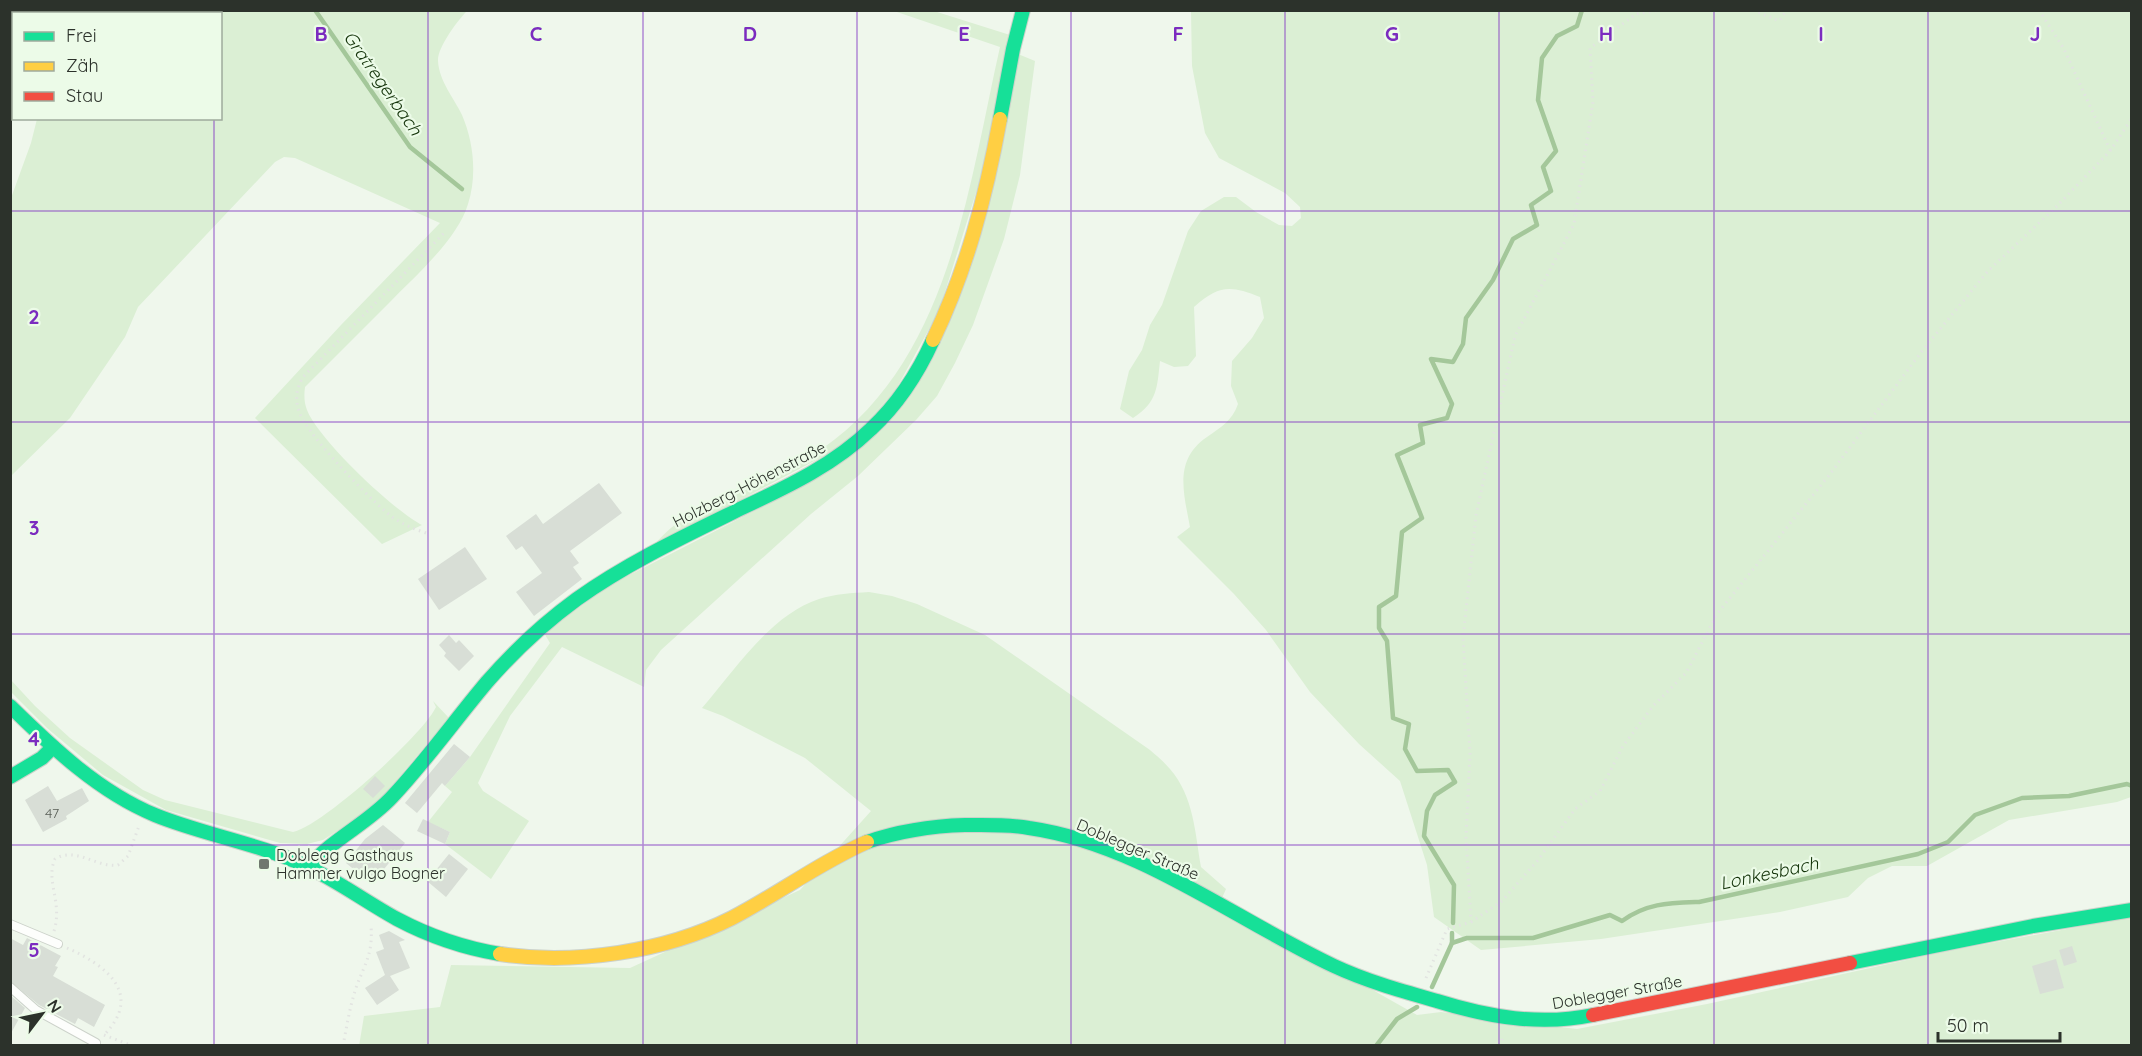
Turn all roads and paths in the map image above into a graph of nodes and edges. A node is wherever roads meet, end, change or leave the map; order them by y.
1 (1023, 10) edge
2 (1661, 10) edge
3 (1753, 10) edge
4 (1787, 10) edge
5 (2039, 10) edge
6 (2132, 118) edge
7 (2110, 150) junction
8 (444, 232) dead end
9 (426, 533) dead end
10 (10, 706) edge
11 (53, 747) junction
12 (10, 777) edge
13 (144, 810) junction
14 (309, 867) junction
15 (371, 904) junction
16 (2132, 910) edge
17 (1471, 922) junction
18 (10, 924) edge
19 (54, 942) junction
20 (10, 987) edge
21 (1420, 996) junction
22 (96, 1043) dead end
23 (133, 1046) edge
24 (343, 1046) edge

1 - 14 street, Holzberg-Höhenstraße
2 - 17 path
3 - 4 path
5 - 7 path
6 - 7 path
7 - 17 path
8 - 9 path
10 - 11 street, Doblegger Straße
11 - 12 street
11 - 13 street, Doblegger Straße
13 - 14 street, Doblegger Straße
13 - 19 path
14 - 15 street, Doblegger Straße
15 - 21 street, Doblegger Straße
15 - 24 path
16 - 21 street, Doblegger Straße
17 - 21 path
18 - 19 lane
19 - 23 path
20 - 22 lane

